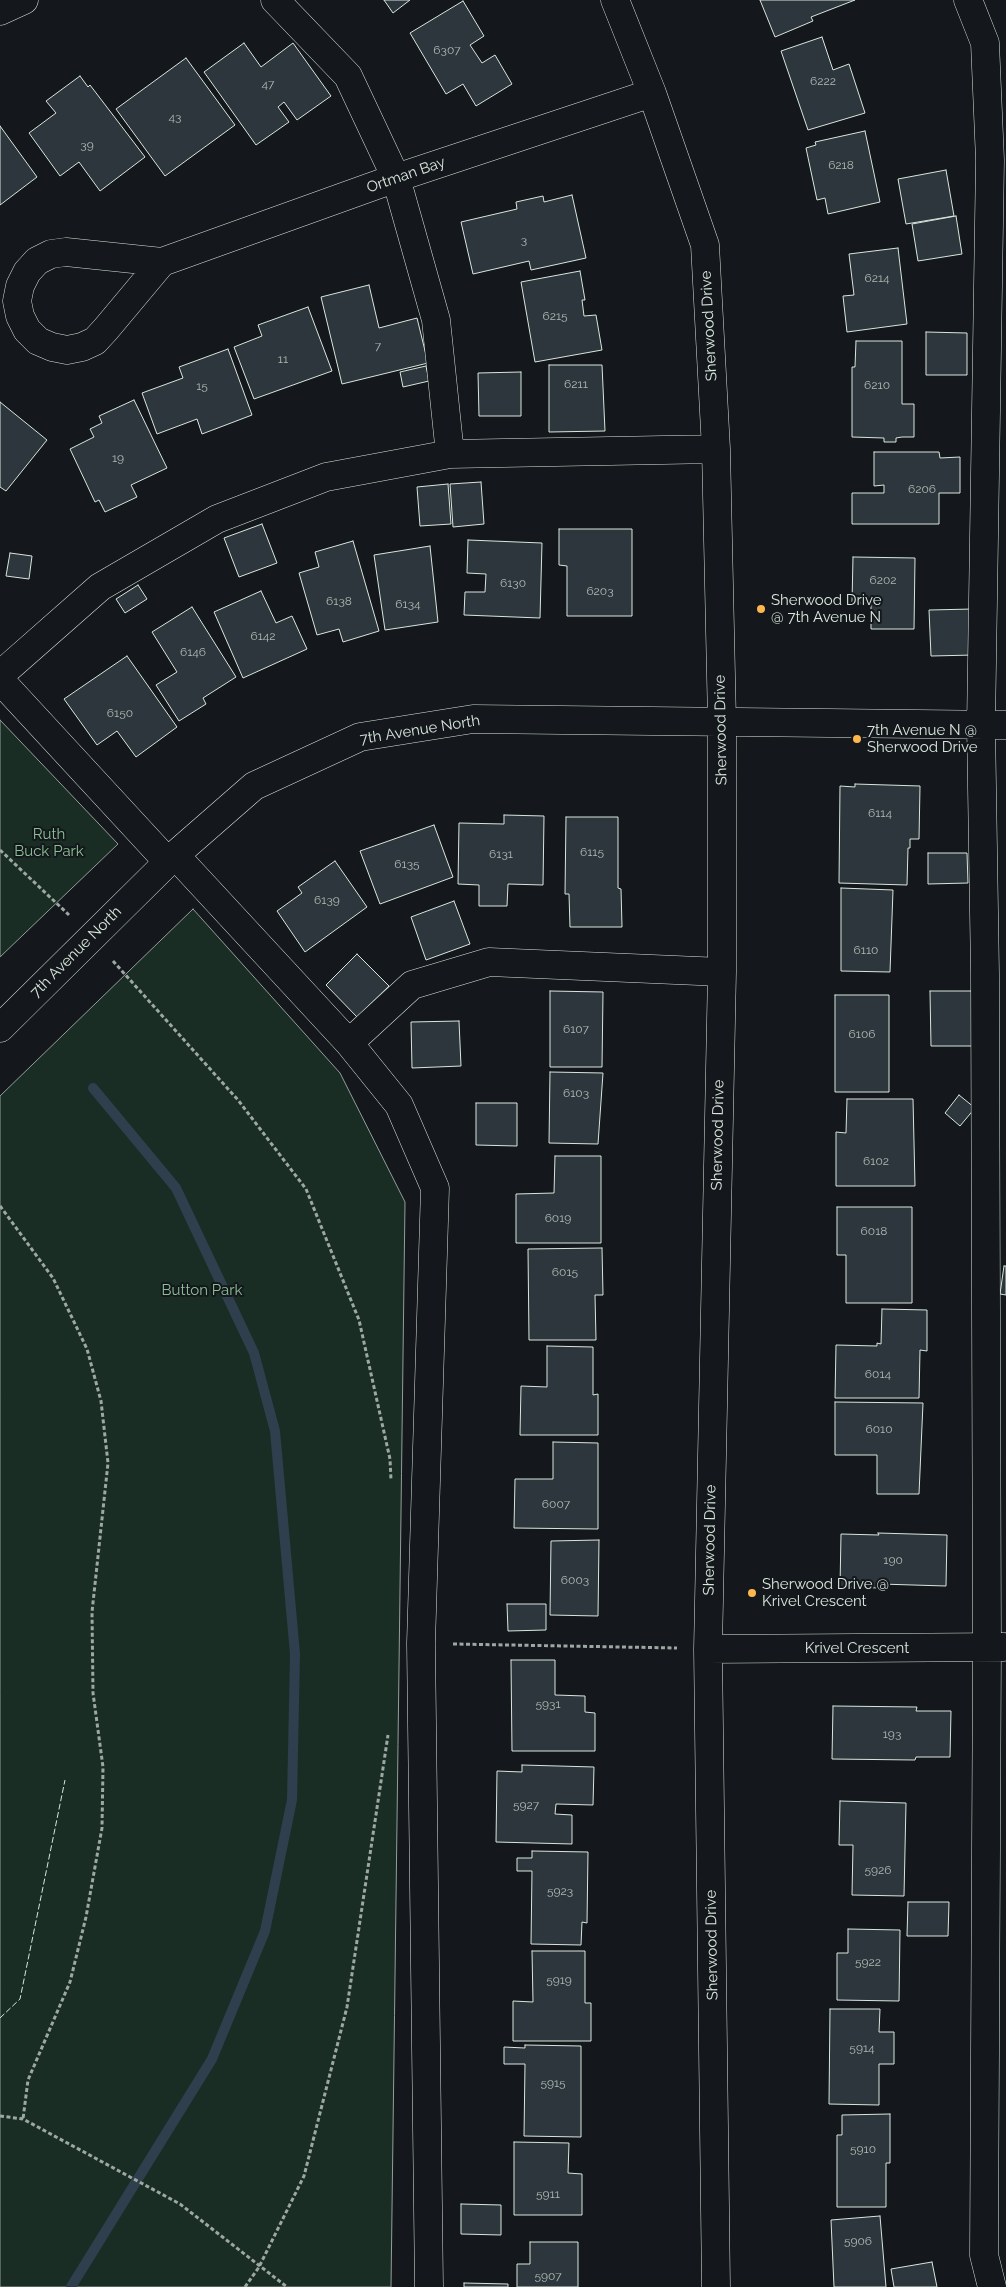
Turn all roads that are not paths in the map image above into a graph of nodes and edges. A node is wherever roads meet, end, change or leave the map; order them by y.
1 (24, 0) edge
2 (275, 0) edge
3 (615, 0) edge
4 (968, 0) edge
5 (0, 11) edge
6 (652, 93) junction
7 (396, 178) junction
8 (162, 262) junction
9 (716, 449) junction
10 (450, 454) junction
11 (0, 675) edge
12 (0, 680) edge
13 (722, 721) junction
14 (994, 725) edge
15 (172, 858) junction
16 (722, 972) junction
17 (996, 974) edge
18 (0, 1028) edge
19 (349, 1043) junction
20 (996, 1647) edge
21 (708, 1649) junction
22 (429, 2287) edge
23 (716, 2287) edge
24 (992, 2287) edge

1 - 5 street
2 - 7 street
3 - 6 street, Sherwood Drive
4 - 14 street
6 - 7 street, Ortman Bay
6 - 9 street, Sherwood Drive
7 - 8 street, Ortman Bay
7 - 10 street
8 - 8 street, Ortman Bay
9 - 10 street
9 - 13 street, Sherwood Drive
10 - 11 street
12 - 15 street
13 - 14 street, 7th Avenue North
13 - 15 street, 7th Avenue North
13 - 16 street, Sherwood Drive
14 - 17 street
15 - 18 street, 7th Avenue North
15 - 19 street
16 - 19 street
16 - 21 street, Sherwood Drive
17 - 20 street
19 - 22 street
20 - 21 street, Krivel Crescent
20 - 24 street
21 - 23 street, Sherwood Drive

